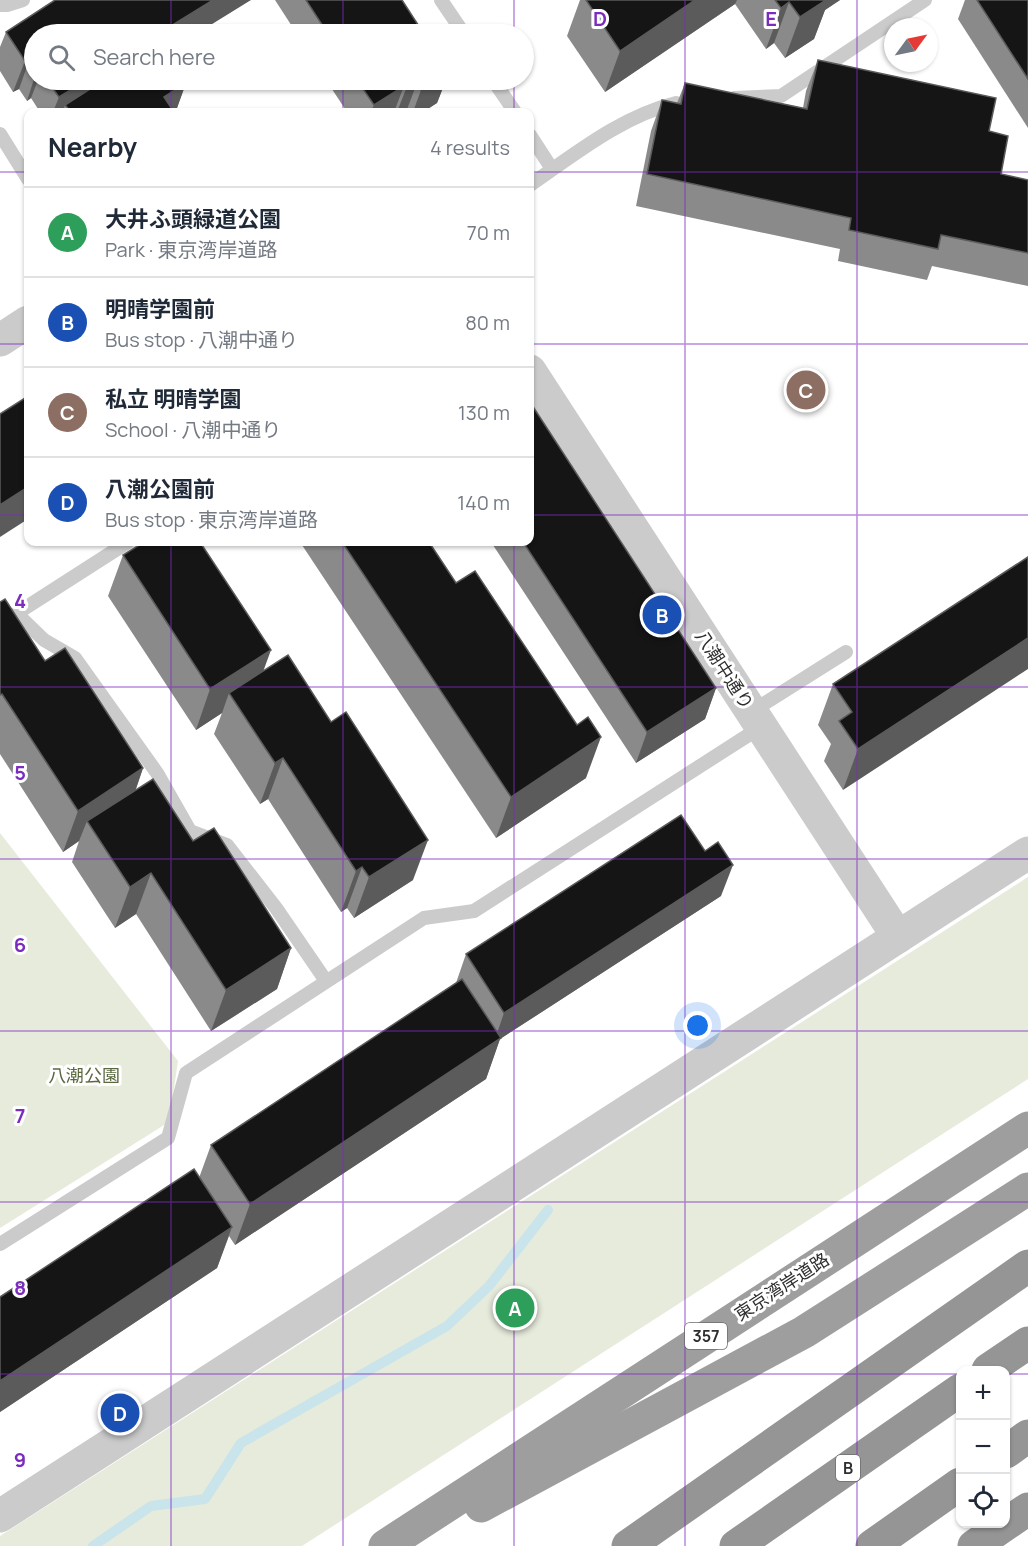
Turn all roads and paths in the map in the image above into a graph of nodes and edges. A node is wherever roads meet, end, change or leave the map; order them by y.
1 (22, 0) edge
2 (441, 0) edge
3 (925, 0) edge
4 (0, 5) edge
5 (457, 24) edge
6 (500, 90) edge
7 (725, 99) edge
8 (692, 101) edge
9 (512, 108) edge
10 (0, 134) edge
11 (534, 141) edge
12 (552, 169) junction
13 (24, 173) edge
14 (534, 181) edge
15 (24, 325) edge
16 (0, 340) edge
17 (534, 378) edge
18 (122, 546) edge
19 (17, 614) junction
20 (0, 624) edge
21 (846, 652) dead end
22 (756, 720) junction
23 (1028, 854) edge
24 (898, 938) junction
25 (326, 981) junction
26 (1028, 1128) edge
27 (1028, 1189) edge
28 (0, 1244) edge
29 (1028, 1266) edge
30 (1028, 1343) edge
31 (995, 1366) edge
32 (956, 1393) edge
33 (1028, 1436) edge
34 (1010, 1449) edge
35 (956, 1487) edge
36 (1028, 1509) edge
37 (0, 1516) edge
38 (385, 1546) edge
39 (392, 1546) edge
40 (628, 1546) edge
41 (736, 1546) edge
42 (872, 1546) edge
43 (974, 1546) edge

1 - 4 lane
2 - 5 lane
3 - 7 lane
6 - 9 lane
8 - 12 lane
10 - 13 lane
11 - 12 lane
12 - 14 lane
15 - 16 street
17 - 22 street, 八潮中通り
18 - 19 lane
19 - 20 lane
19 - 25 lane
21 - 22 lane
22 - 24 street, 八潮中通り
22 - 25 lane
23 - 24 street
24 - 37 street
25 - 28 lane
26 - 38 highway, 東京湾岸道路 / 357
27 - 39 highway, 357
29 - 40 highway
30 - 31 highway
32 - 41 highway, B
33 - 34 highway
35 - 42 highway
36 - 43 highway

